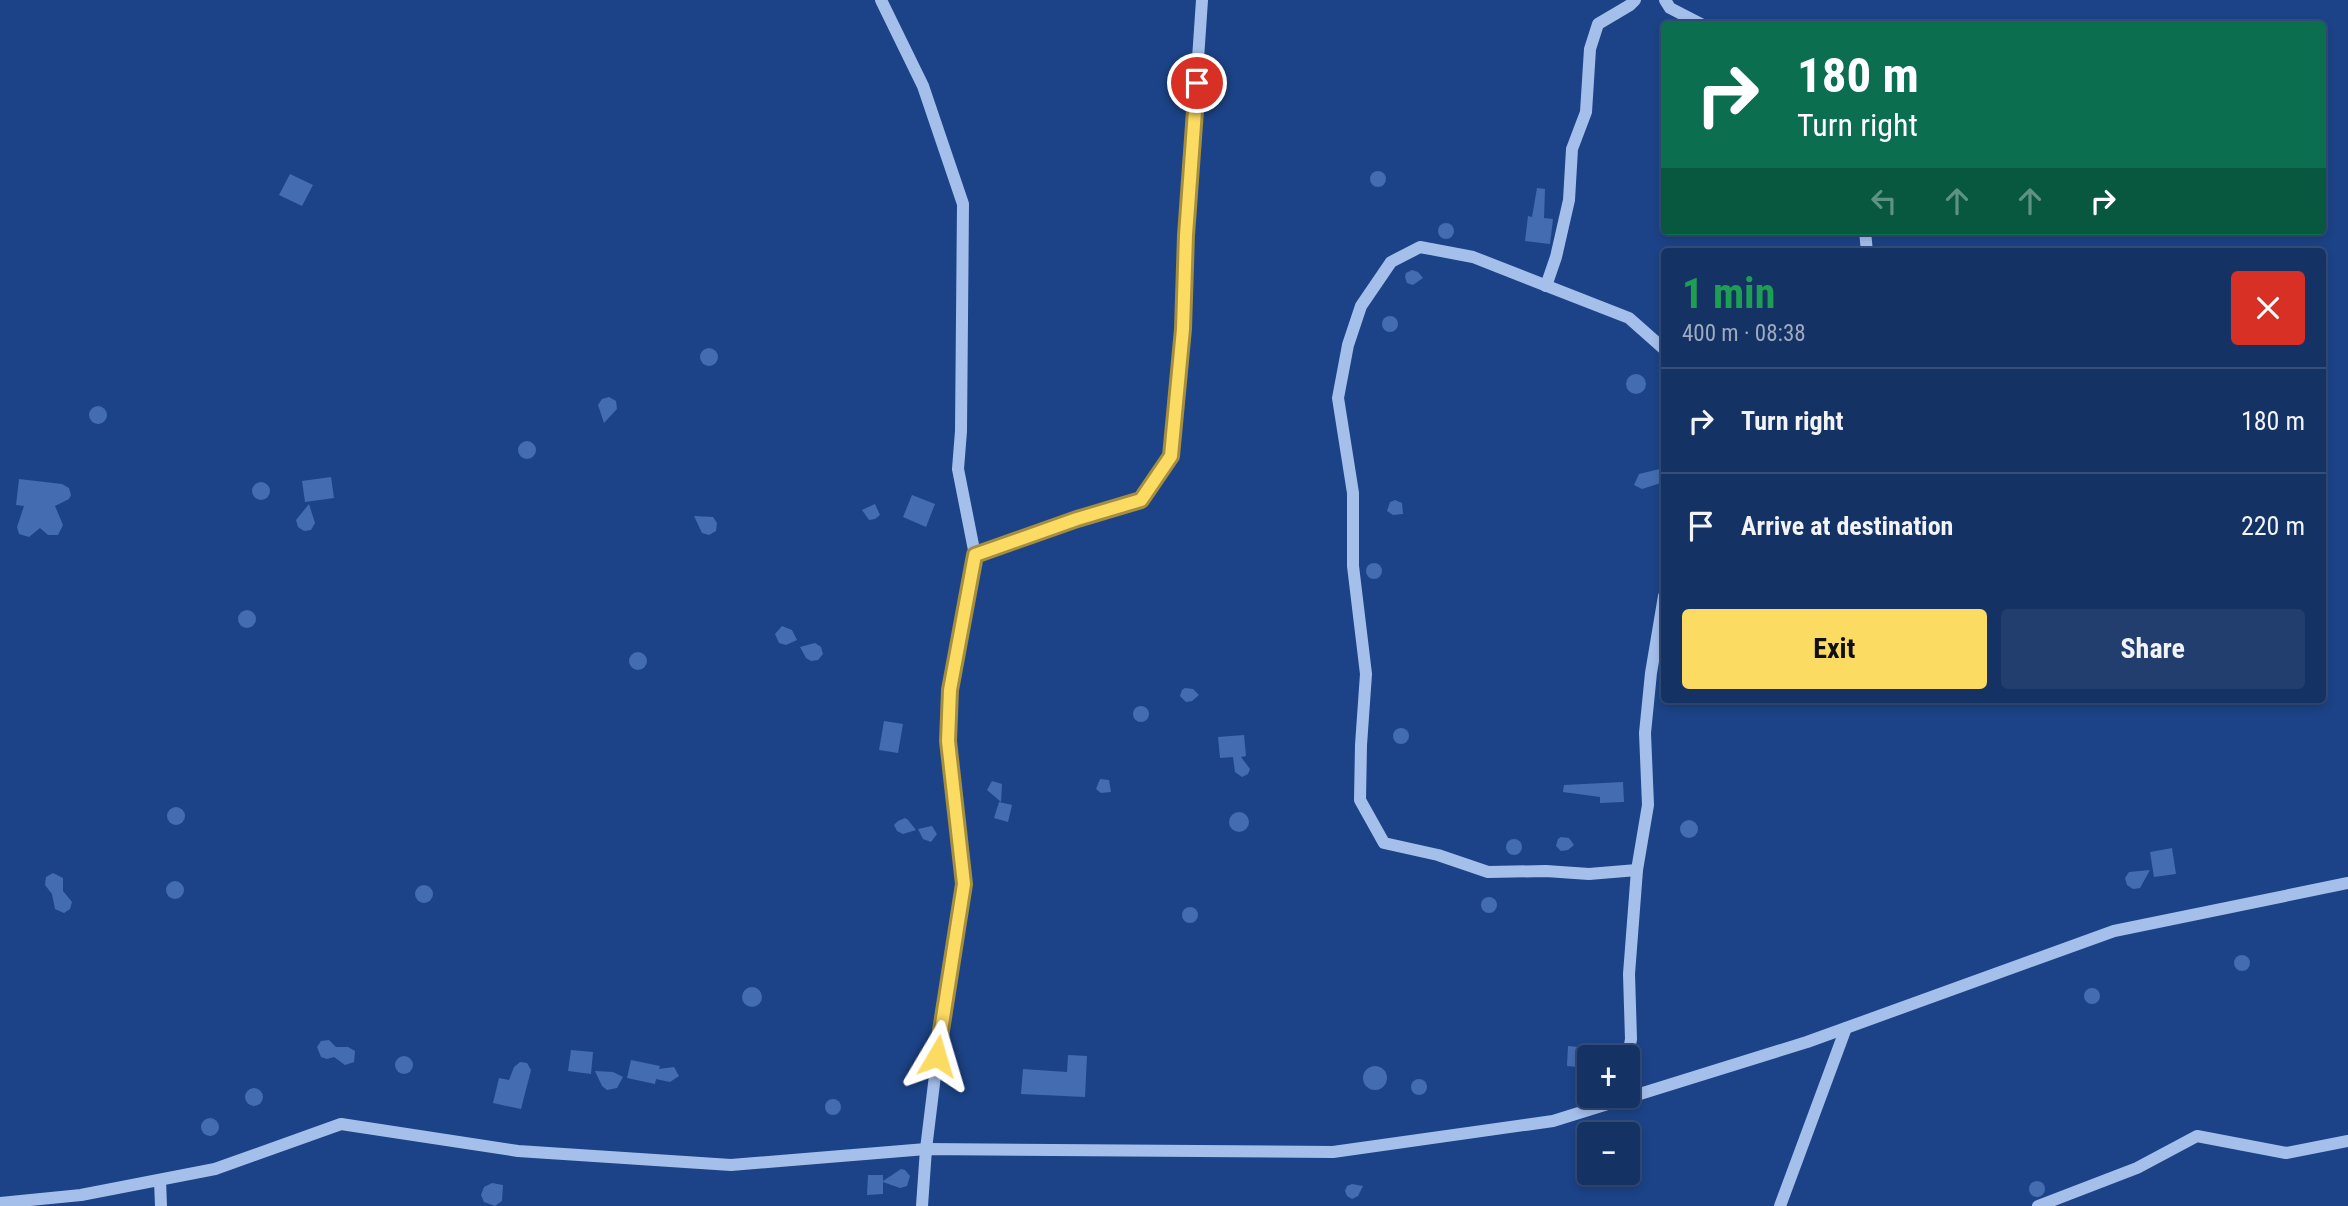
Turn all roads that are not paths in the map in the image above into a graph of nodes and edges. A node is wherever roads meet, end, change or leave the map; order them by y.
1 (881, 0) edge
2 (1202, 0) edge
3 (1635, 0) edge
4 (1665, 0) edge
5 (1695, 21) edge
6 (1546, 286) junction
7 (1661, 346) edge
8 (975, 555) junction
9 (1661, 615) edge
10 (1637, 870) junction
11 (2348, 884) edge
12 (1846, 1028) junction
13 (1630, 1045) edge
14 (1640, 1092) edge
15 (1590, 1108) edge
16 (2348, 1141) edge
17 (926, 1149) junction
18 (160, 1180) junction
19 (0, 1203) edge
20 (161, 1206) edge
21 (922, 1206) edge
22 (1780, 1206) edge
23 (2038, 1206) edge

1 - 8 street
2 - 8 street
3 - 6 street
4 - 5 street
6 - 7 street
6 - 10 street
8 - 17 street
9 - 10 street
10 - 13 street
11 - 12 street
12 - 14 street
12 - 22 street
15 - 17 street
16 - 23 street
17 - 18 street
17 - 21 street
18 - 19 street
18 - 20 street

